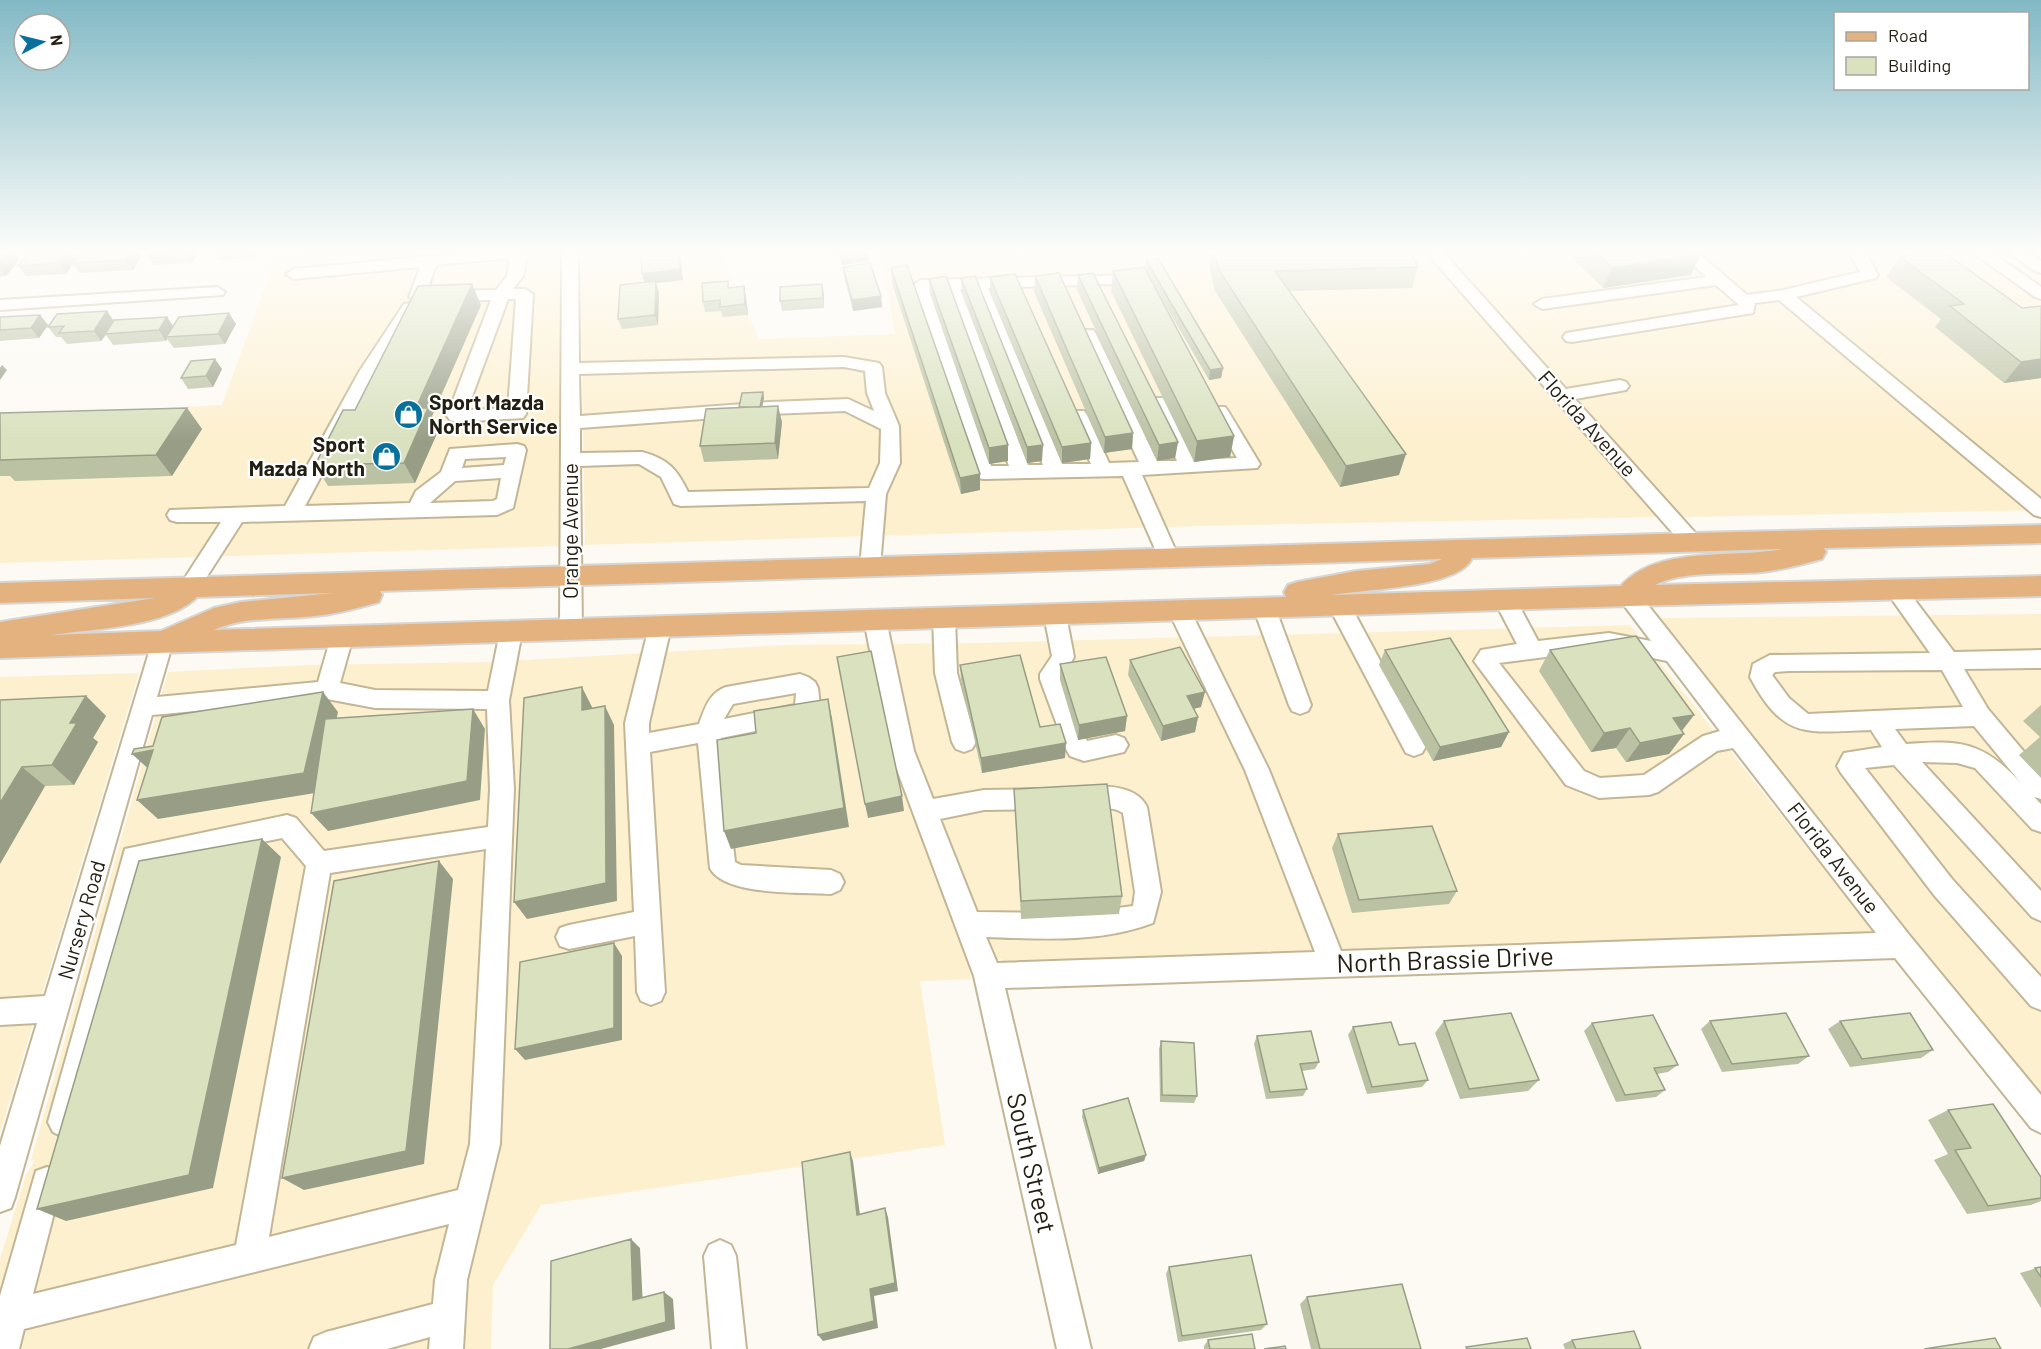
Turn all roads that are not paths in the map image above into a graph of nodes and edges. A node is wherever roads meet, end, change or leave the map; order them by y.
1 (405, 315) edge
2 (493, 315) edge
3 (524, 315) edge
4 (571, 315) edge
5 (931, 315) edge
6 (962, 315) edge
7 (991, 315) edge
8 (1077, 315) edge
9 (1490, 315) edge
10 (1711, 315) edge
11 (1807, 315) edge
12 (1572, 337) dead end
13 (571, 369) junction
14 (1148, 384) edge
15 (1620, 386) dead end
16 (1208, 392) edge
17 (1562, 395) junction
18 (1070, 396) edge
19 (571, 423) junction
20 (890, 426) junction
21 (571, 460) junction
22 (1190, 467) junction
23 (1151, 468) junction
24 (1130, 469) junction
25 (1103, 470) junction
26 (1055, 471) junction
27 (1021, 472) junction
28 (876, 494) junction
29 (417, 510) junction
30 (2041, 510) edge
31 (291, 513) junction
32 (177, 515) dead end
33 (236, 515) junction
34 (2041, 534) edge
35 (1888, 537) junction
36 (1692, 542) junction
37 (1462, 549) junction
38 (1169, 558) junction
39 (870, 567) junction
40 (572, 576) junction
41 (435, 580) junction
42 (2041, 586) edge
43 (190, 587) junction
44 (1894, 588) junction
45 (0, 593) edge
46 (1628, 596) junction
47 (1505, 600) junction
48 (1339, 605) junction
49 (1264, 608) junction
50 (1190, 610) junction
51 (1055, 615) junction
52 (944, 618) junction
53 (875, 620) junction
54 (660, 627) junction
55 (571, 630) junction
56 (0, 632) edge
57 (511, 632) junction
58 (342, 637) junction
59 (162, 642) junction
60 (0, 647) edge
61 (1531, 649) junction
62 (1675, 656) junction
63 (2041, 659) edge
64 (1948, 661) junction
65 (327, 690) junction
66 (498, 700) junction
67 (1300, 705) dead end
68 (144, 707) junction
69 (1980, 716) junction
70 (1876, 718) junction
71 (1738, 737) junction
72 (964, 742) dead end
73 (639, 745) junction
74 (1116, 745) dead end
75 (1414, 746) dead end
76 (1901, 756) junction
77 (2041, 789) edge
78 (924, 811) junction
79 (2041, 820) edge
80 (500, 836) junction
81 (135, 857) junction
82 (98, 863) junction
83 (319, 863) junction
84 (831, 882) dead end
85 (2041, 909) edge
86 (648, 921) junction
87 (968, 924) junction
88 (568, 937) dead end
89 (1901, 945) junction
90 (1333, 964) junction
91 (988, 976) junction
92 (651, 992) dead end
93 (2041, 997) edge
94 (56, 1009) junction
95 (0, 1012) edge
96 (2041, 1118) edge
97 (2, 1184) edge
98 (470, 1203) junction
99 (720, 1256) dead end
100 (250, 1257) junction
101 (11, 1316) junction
102 (448, 1316) junction
103 (2, 1349) edge
104 (326, 1349) edge
105 (446, 1349) edge
106 (729, 1349) edge
107 (1074, 1349) edge

1 - 31 street
2 - 3 street
4 - 13 street, Orange Avenue
5 - 27 street
6 - 27 street
7 - 26 street
8 - 23 street
9 - 17 street, Florida Avenue
10 - 12 street
11 - 30 street
13 - 19 street, Orange Avenue
13 - 20 street
14 - 22 street
15 - 17 street
16 - 22 street
17 - 36 street, Florida Avenue
18 - 25 street
19 - 20 street
19 - 21 street, Orange Avenue
20 - 28 street
21 - 28 street
21 - 40 street, Orange Avenue
22 - 23 street
23 - 24 street
24 - 25 street
24 - 38 street
25 - 26 street
26 - 27 street
28 - 39 street
29 - 29 street
29 - 31 street
31 - 33 street
32 - 33 street
33 - 43 street
34 - 35 main road
35 - 36 main road
35 - 46 main road
36 - 37 main road
37 - 38 main road
37 - 50 main road
38 - 39 main road
39 - 40 main road
40 - 41 main road
40 - 55 street, Orange Avenue
41 - 43 main road
41 - 59 main road
42 - 44 main road
43 - 45 main road
43 - 56 main road
44 - 46 main road
44 - 64 street
46 - 47 main road
46 - 62 street, Florida Avenue
47 - 48 main road
47 - 61 street
48 - 49 main road
48 - 75 street
49 - 50 main road
49 - 67 street
50 - 51 main road
50 - 90 street
51 - 52 main road
51 - 74 street
52 - 53 main road
52 - 72 street
53 - 54 main road
53 - 78 street, South Street
54 - 55 main road
54 - 73 street
55 - 57 main road
57 - 58 main road
57 - 66 street
58 - 59 main road
58 - 65 street
59 - 60 main road
59 - 68 street, Nursery Road
61 - 62 street
61 - 71 street
62 - 71 street, Florida Avenue
63 - 64 street
64 - 69 street
64 - 70 street
65 - 66 street
65 - 68 street
66 - 80 street
68 - 82 street, Nursery Road
69 - 70 street
69 - 77 street
70 - 76 street
71 - 89 street, Florida Avenue
73 - 84 street
73 - 86 street
76 - 79 street
76 - 85 street
76 - 93 street
78 - 87 street, South Street
78 - 87 street
80 - 83 street
80 - 98 street
81 - 82 street
81 - 83 street
81 - 101 street
82 - 94 street, Nursery Road
83 - 100 street
86 - 88 street
86 - 92 street
87 - 91 street, South Street
89 - 90 street, North Brassie Drive
89 - 96 street, Florida Avenue
90 - 91 street, North Brassie Drive
91 - 107 street, South Street
94 - 95 street
94 - 97 street, Nursery Road
98 - 100 street
98 - 102 street
99 - 106 street
100 - 101 street
101 - 103 street
102 - 104 street
102 - 105 street

